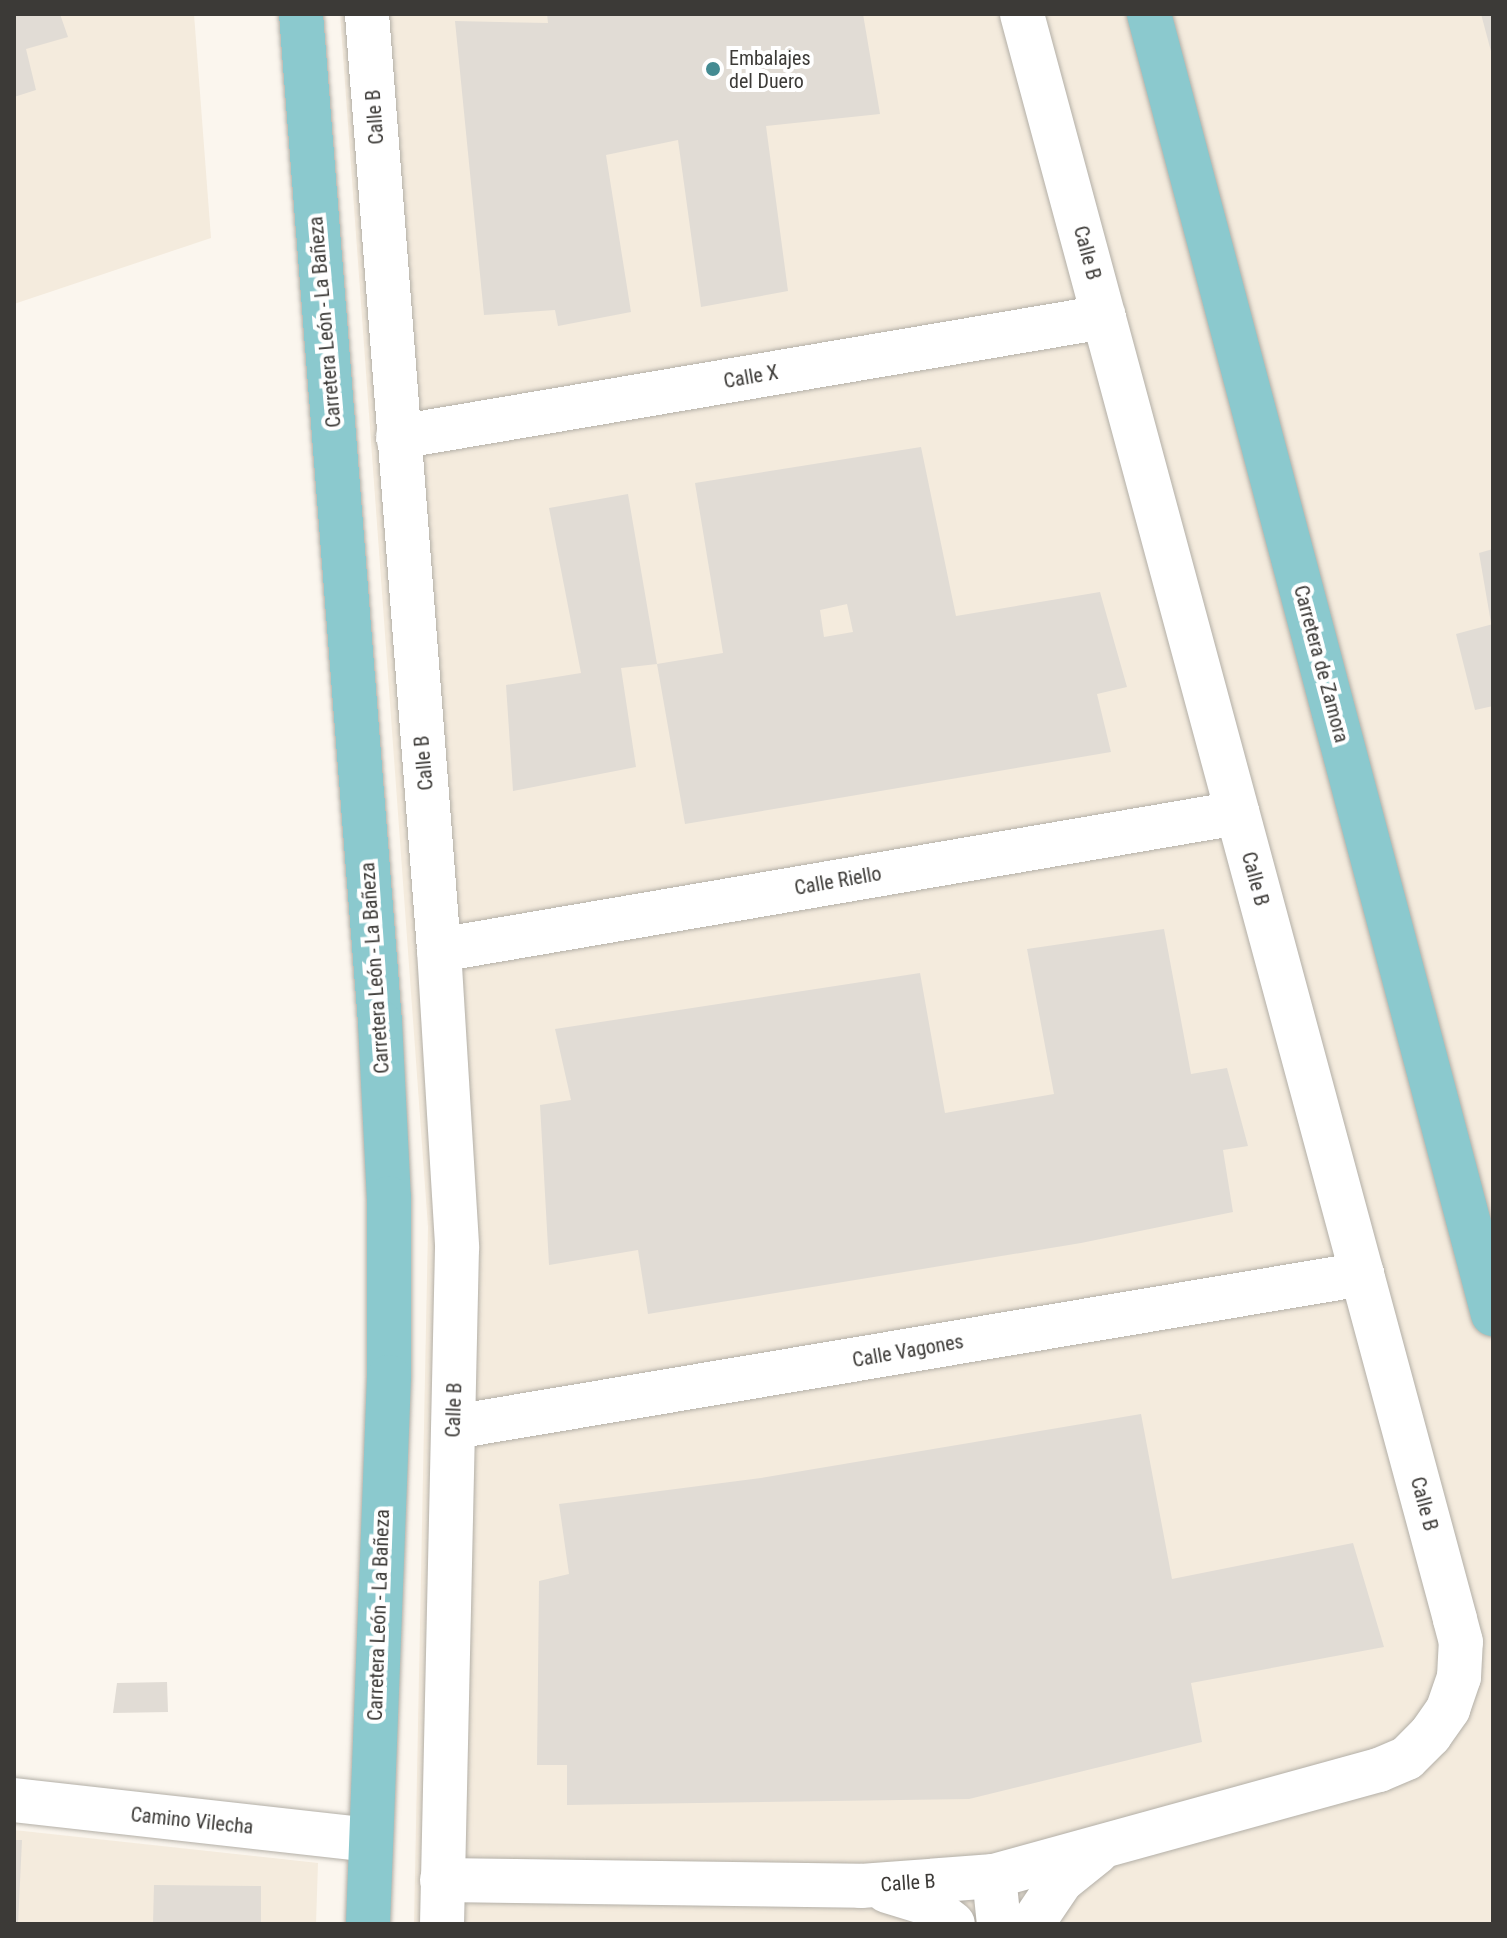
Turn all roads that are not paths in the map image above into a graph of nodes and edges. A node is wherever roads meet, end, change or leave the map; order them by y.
1 (301, 14) edge
2 (367, 14) edge
3 (1022, 14) edge
4 (1149, 14) edge
5 (1104, 317) junction
6 (398, 437) junction
7 (1237, 813) junction
8 (439, 950) junction
9 (1362, 1274) junction
10 (1493, 1314) edge
11 (454, 1427) junction
12 (14, 1800) edge
13 (370, 1840) junction
14 (1104, 1848) junction
15 (994, 1876) junction
16 (442, 1880) junction
17 (861, 1886) junction
18 (368, 1924) edge
19 (442, 1924) edge
20 (953, 1924) edge
21 (999, 1924) edge
22 (1032, 1924) edge

1 - 13 main road, Carretera León - La Bañeza
2 - 6 street, Calle B
3 - 5 street, Calle B
4 - 10 main road, Carretera de Zamora
5 - 6 street, Calle X
5 - 7 street, Calle B
6 - 8 street, Calle B
7 - 8 street, Calle Riello
7 - 9 street, Calle B
8 - 11 street, Calle B
9 - 11 street, Calle Vagones
9 - 14 street, Calle B
11 - 16 street, Calle B
12 - 13 street, Camino Vilecha
13 - 18 main road, Carretera León - La Bañeza
14 - 15 street, Calle B
14 - 22 street
15 - 17 street, Calle B
15 - 21 street
16 - 17 street, Calle B
16 - 19 street
17 - 20 street

